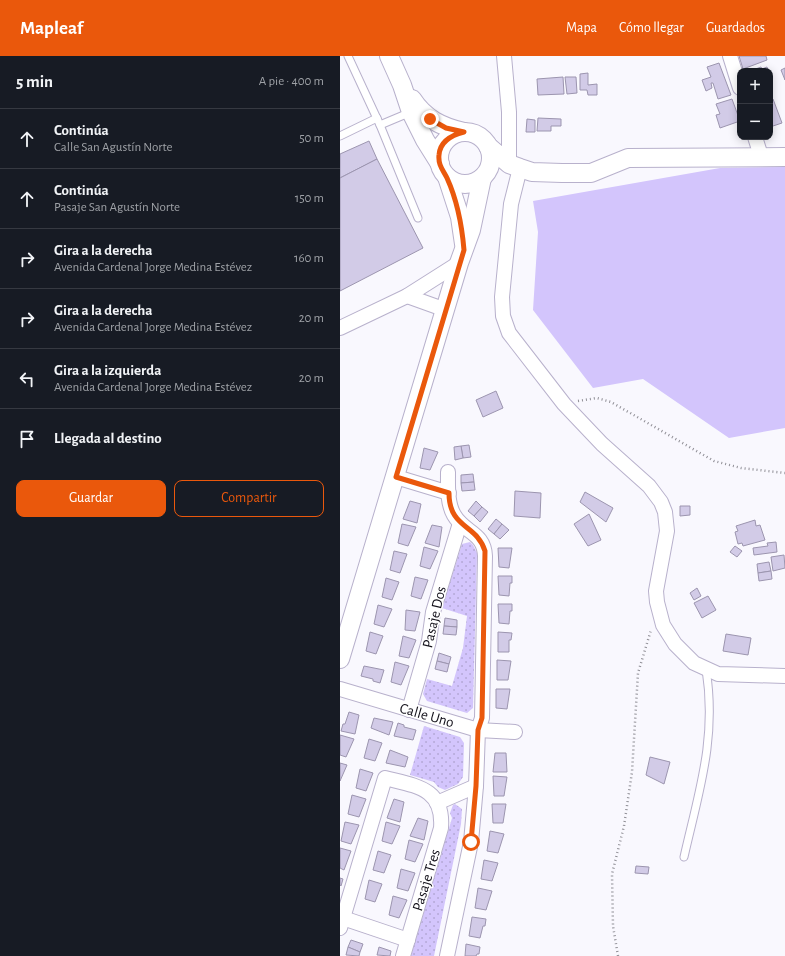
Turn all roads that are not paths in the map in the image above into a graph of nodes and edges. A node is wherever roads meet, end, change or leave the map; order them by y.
1 (348, 56) edge
2 (389, 56) edge
3 (504, 56) edge
4 (730, 56) edge
5 (737, 78) edge
6 (402, 85) junction
7 (411, 112) junction
8 (379, 121) junction
9 (464, 132) junction
10 (340, 136) edge
11 (756, 140) edge
12 (488, 146) junction
13 (761, 156) junction
14 (785, 156) edge
15 (514, 166) junction
16 (443, 171) junction
17 (485, 174) junction
18 (418, 218) dead end
19 (462, 257) junction
20 (407, 296) junction
21 (446, 310) junction
22 (340, 328) edge
23 (448, 472) dead end
24 (396, 477) junction
25 (449, 493) junction
26 (460, 523) junction
27 (340, 660) edge
28 (706, 669) junction
29 (785, 676) edge
30 (340, 689) edge
31 (409, 710) junction
32 (478, 730) junction
33 (515, 732) dead end
34 (476, 786) junction
35 (437, 803) junction
36 (684, 857) dead end
37 (341, 921) edge
38 (408, 940) junction
39 (403, 956) edge
40 (447, 956) edge

1 - 8 lane
2 - 6 street
3 - 15 street
4 - 5 street
6 - 7 street
6 - 9 street
7 - 8 lane
7 - 16 street
8 - 10 lane
8 - 18 lane
9 - 12 street
9 - 16 street
11 - 13 street
12 - 15 street
12 - 17 street
13 - 14 street
13 - 15 street
15 - 17 street
15 - 28 street
16 - 17 street
16 - 19 street
17 - 19 street
19 - 20 street
19 - 21 street
20 - 21 street
20 - 22 street
21 - 24 street
23 - 25 street
24 - 25 street
24 - 27 street
25 - 26 street
26 - 31 street, Pasaje Dos
26 - 32 street
28 - 29 street
28 - 36 lane
30 - 31 street, Calle Uno
31 - 32 street, Calle Uno
32 - 33 street, Calle Uno
32 - 34 street
34 - 35 street
34 - 40 street
35 - 37 street
35 - 38 street, Pasaje Tres
37 - 38 street
38 - 39 street, Pasaje Tres

